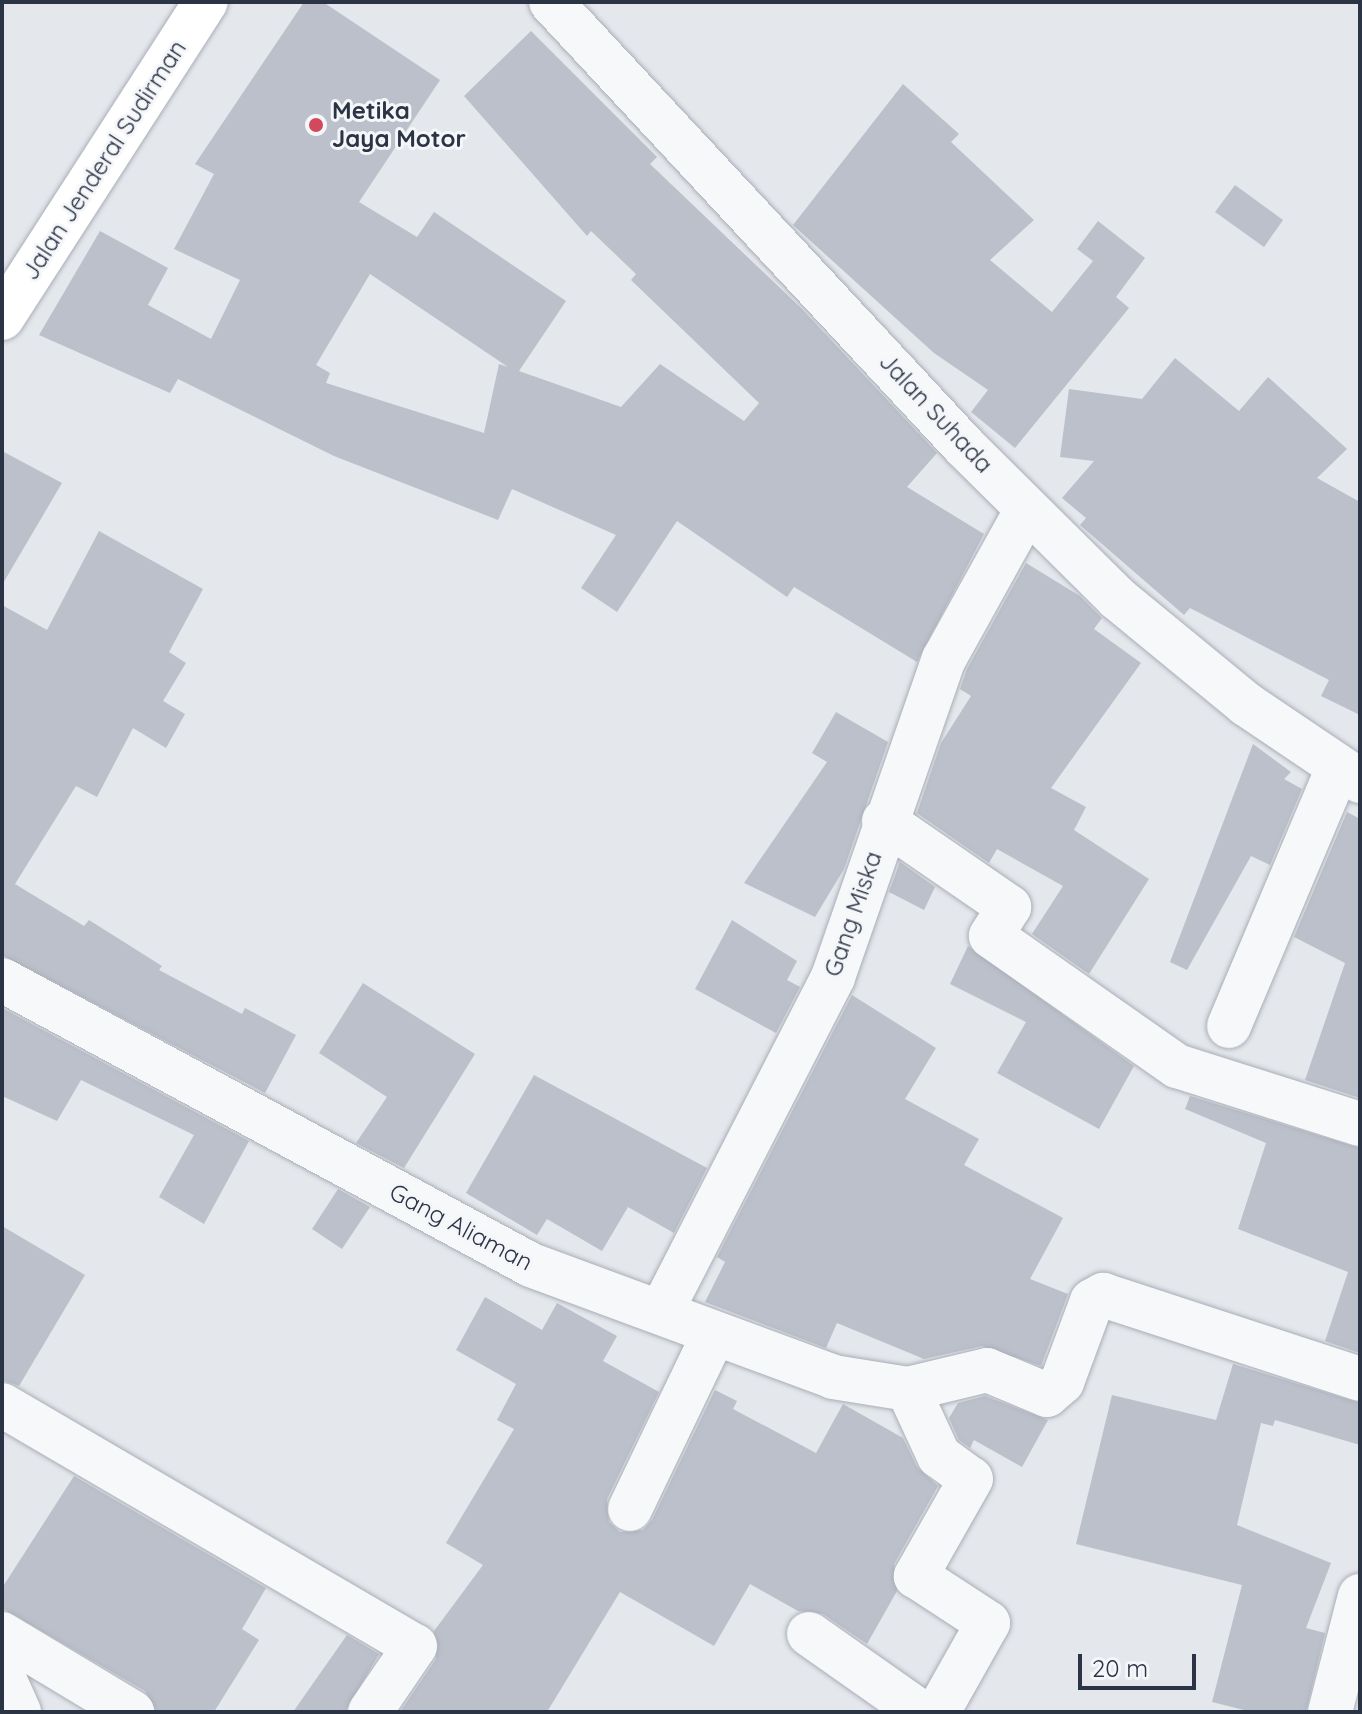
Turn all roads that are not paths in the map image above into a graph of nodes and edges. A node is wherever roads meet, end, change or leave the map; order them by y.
1 (206, 2) edge
2 (551, 2) edge
3 (2, 318) edge
4 (1027, 509) junction
5 (1349, 774) edge
6 (884, 821) junction
7 (2, 980) edge
8 (1229, 1026) dead end
9 (1360, 1124) edge
10 (661, 1312) junction
11 (714, 1334) junction
12 (1360, 1379) edge
13 (929, 1386) junction
14 (2, 1405) edge
15 (630, 1509) dead end
16 (1360, 1596) edge
17 (2, 1634) edge
18 (809, 1634) dead end
19 (2, 1674) edge
20 (932, 1706) edge
21 (19, 1712) edge
22 (132, 1712) edge
23 (370, 1712) edge
24 (1330, 1712) edge

1 - 3 main road, Jalan Jenderal Sudirman
2 - 4 street, Jalan Suhada
4 - 5 street, Jalan Suhada
4 - 6 street, Gang Miska
5 - 8 street
6 - 9 street
6 - 10 street, Gang Miska
7 - 10 street, Gang Aliaman
10 - 11 street, Gang Aliaman
11 - 13 street, Gang Aliaman
11 - 15 street
12 - 13 street
13 - 20 street
14 - 23 street
16 - 24 street
17 - 22 street
18 - 20 street
19 - 21 street

